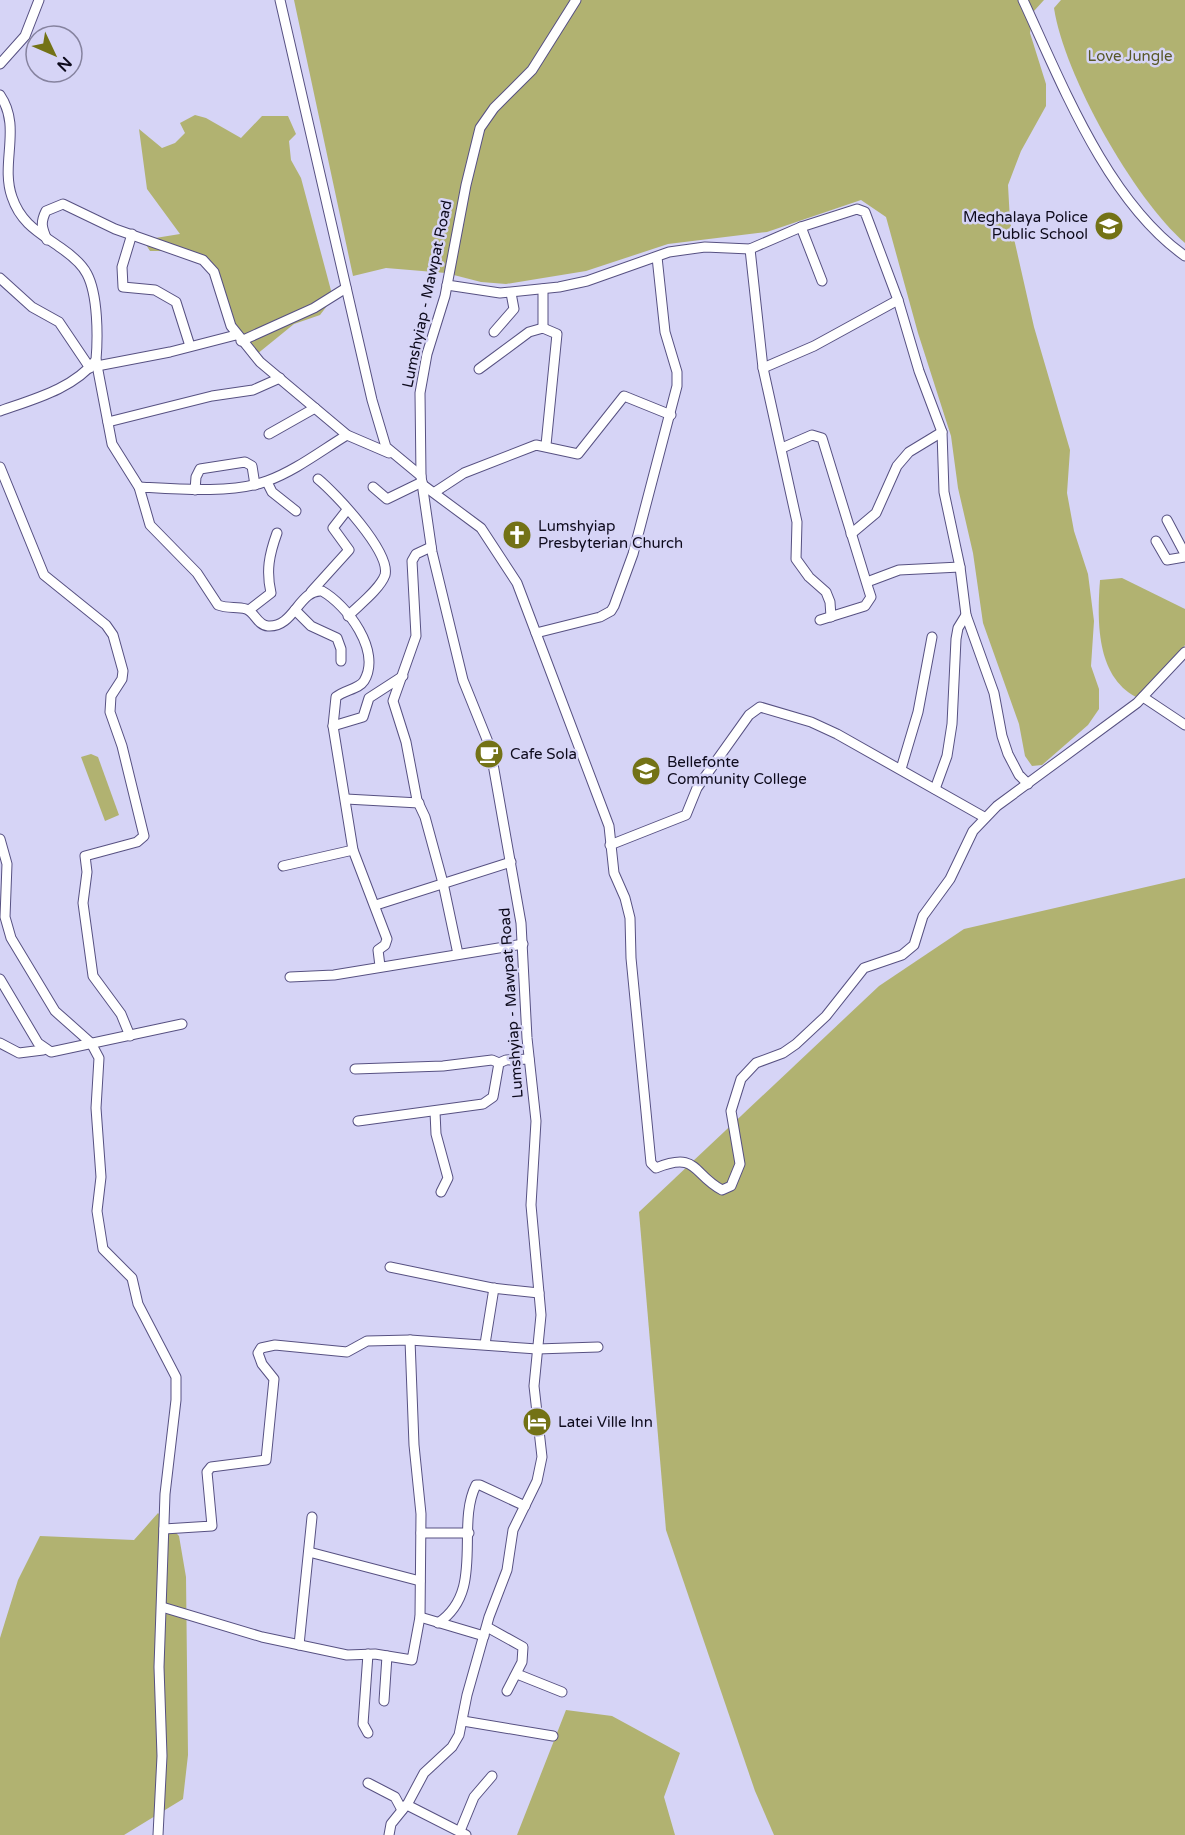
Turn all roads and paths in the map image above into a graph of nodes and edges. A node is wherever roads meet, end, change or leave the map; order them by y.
1 (39, 0) edge
2 (280, 0) edge
3 (576, 0) edge
4 (1023, 0) edge
5 (0, 64) edge
6 (0, 95) edge
7 (3, 177) edge
8 (801, 227) junction
9 (132, 234) junction
10 (47, 240) junction
11 (750, 249) junction
12 (1185, 256) edge
13 (657, 257) junction
14 (0, 278) edge
15 (822, 281) dead end
16 (447, 285) junction
17 (346, 288) junction
18 (543, 289) junction
19 (511, 293) junction
20 (898, 300) junction
21 (543, 328) junction
22 (494, 332) dead end
23 (239, 338) junction
24 (190, 346) junction
25 (90, 361) junction
26 (763, 368) junction
27 (479, 369) dead end
28 (280, 378) junction
29 (315, 408) junction
30 (0, 411) edge
31 (671, 415) junction
32 (108, 422) junction
33 (942, 432) junction
34 (269, 434) dead end
35 (347, 435) junction
36 (546, 445) junction
37 (782, 448) junction
38 (391, 454) junction
39 (0, 467) edge
40 (318, 479) dead end
41 (422, 481) junction
42 (267, 482) junction
43 (255, 484) junction
44 (139, 487) junction
45 (373, 487) dead end
46 (195, 490) junction
47 (435, 492) junction
48 (347, 510) junction
49 (296, 512) dead end
50 (1167, 520) dead end
51 (1185, 528) edge
52 (277, 533) dead end
53 (851, 534) junction
54 (1175, 535) junction
55 (1156, 541) dead end
56 (431, 547) junction
57 (1185, 555) edge
58 (960, 567) junction
59 (867, 582) junction
60 (310, 593) junction
61 (249, 610) junction
62 (295, 610) junction
63 (966, 615) junction
64 (348, 616) junction
65 (831, 617) junction
66 (819, 620) dead end
67 (536, 633) junction
68 (932, 638) dead end
69 (1185, 652) edge
70 (341, 661) dead end
71 (403, 676) junction
72 (1143, 697) junction
73 (1185, 724) edge
74 (333, 726) junction
75 (900, 769) junction
76 (1028, 784) junction
77 (935, 789) junction
78 (346, 799) junction
79 (418, 803) junction
80 (984, 817) junction
81 (0, 839) edge
82 (610, 845) junction
83 (353, 850) junction
84 (511, 861) junction
85 (283, 866) dead end
86 (443, 883) junction
87 (376, 905) junction
88 (523, 944) junction
89 (458, 954) junction
90 (380, 966) junction
91 (290, 977) dead end
92 (0, 979) edge
93 (182, 1024) dead end
94 (130, 1036) junction
95 (0, 1043) edge
96 (91, 1043) junction
97 (44, 1050) junction
98 (529, 1059) junction
99 (499, 1063) junction
100 (355, 1069) dead end
101 (435, 1112) junction
102 (358, 1121) dead end
103 (441, 1192) dead end
104 (390, 1267) dead end
105 (494, 1288) junction
106 (539, 1293) junction
107 (410, 1340) junction
108 (485, 1344) junction
109 (598, 1347) dead end
110 (537, 1349) junction
111 (525, 1506) junction
112 (312, 1517) dead end
113 (164, 1529) junction
114 (421, 1533) junction
115 (469, 1533) junction
116 (309, 1552) junction
117 (420, 1581) junction
118 (162, 1607) junction
119 (420, 1617) junction
120 (438, 1623) junction
121 (485, 1631) junction
122 (299, 1645) junction
123 (368, 1654) junction
124 (387, 1656) junction
125 (517, 1674) junction
126 (507, 1692) dead end
127 (562, 1692) dead end
128 (384, 1701) dead end
129 (463, 1720) junction
130 (368, 1733) dead end
131 (553, 1736) dead end
132 (492, 1776) dead end
133 (369, 1783) dead end
134 (405, 1808) junction
135 (463, 1833) edge
136 (158, 1835) edge
137 (389, 1835) edge

1 - 5 street
2 - 17 street
3 - 16 street, Lumshyiap - Mawpat Road
4 - 12 street
6 - 7 street
7 - 10 street
8 - 11 street
8 - 15 street
8 - 20 street
9 - 10 street
9 - 23 street
9 - 24 street
10 - 25 street
11 - 13 street
11 - 26 street
13 - 18 street
13 - 31 street
14 - 25 street
16 - 19 street
16 - 41 street, Lumshyiap - Mawpat Road
17 - 23 street
17 - 38 street
18 - 19 street
18 - 21 street
19 - 22 street
20 - 26 street
20 - 33 street
21 - 27 street
21 - 36 street
23 - 24 street
23 - 28 street
24 - 25 street
25 - 30 street
25 - 32 street
26 - 37 street
28 - 29 street
28 - 32 street
29 - 34 street
29 - 35 street
31 - 36 street
31 - 67 street
32 - 44 street
33 - 53 street
33 - 58 street
35 - 38 street
35 - 42 street
36 - 47 street
37 - 53 street
37 - 65 street
38 - 41 street
39 - 94 street
40 - 48 street
41 - 45 street
41 - 47 street
41 - 56 street, Lumshyiap - Mawpat Road
42 - 43 street
42 - 49 street
43 - 46 street
43 - 46 street
44 - 46 street
44 - 61 street
47 - 67 street
48 - 60 street
48 - 64 street
50 - 54 street
51 - 54 street
52 - 61 street
53 - 59 street
54 - 57 street
55 - 57 street
56 - 71 street
56 - 84 street, Lumshyiap - Mawpat Road
58 - 59 street
58 - 63 street
59 - 65 street
60 - 62 street
60 - 64 street
61 - 62 street
62 - 70 street
63 - 76 street
63 - 77 street
64 - 74 street
65 - 66 street
67 - 82 street
68 - 75 street
69 - 72 street
71 - 74 street
71 - 79 street
72 - 73 street
72 - 76 street
74 - 78 street
75 - 77 street
75 - 82 street
76 - 80 street
77 - 80 street
78 - 79 street
78 - 83 street
79 - 86 street
80 - 82 street
81 - 96 street
83 - 85 street
83 - 87 street
84 - 86 street
84 - 88 street, Lumshyiap - Mawpat Road
86 - 87 street
86 - 89 street
87 - 90 street
88 - 89 street
88 - 98 street, Lumshyiap - Mawpat Road
89 - 90 street
90 - 91 street
92 - 97 street
93 - 94 street
94 - 96 street
95 - 97 street
96 - 97 street
96 - 113 street
98 - 99 street
98 - 106 street, Lumshyiap - Mawpat Road
99 - 100 street
99 - 101 street
101 - 102 street
101 - 103 street
104 - 105 street
105 - 106 street
105 - 108 street
106 - 110 street, Lumshyiap - Mawpat Road
107 - 108 street
107 - 113 street
107 - 114 street
108 - 110 street
109 - 110 street
110 - 111 street, Lumshyiap - Mawpat Road
111 - 115 street
111 - 121 street, Lumshyiap - Mawpat Road
112 - 116 street
113 - 118 street
114 - 115 street
114 - 117 street
115 - 120 street
116 - 117 street
116 - 122 street
117 - 119 street
118 - 122 street
118 - 136 street
119 - 120 street
119 - 124 street
120 - 121 street
121 - 125 street
121 - 129 street, Lumshyiap - Mawpat Road
122 - 123 street
123 - 124 street
123 - 130 street
124 - 128 street
125 - 126 street
125 - 127 street
129 - 131 street
129 - 134 street, Lumshyiap - Mawpat Road
132 - 135 street
133 - 134 street
134 - 135 street
134 - 137 street, Lumshyiap - Mawpat Road

